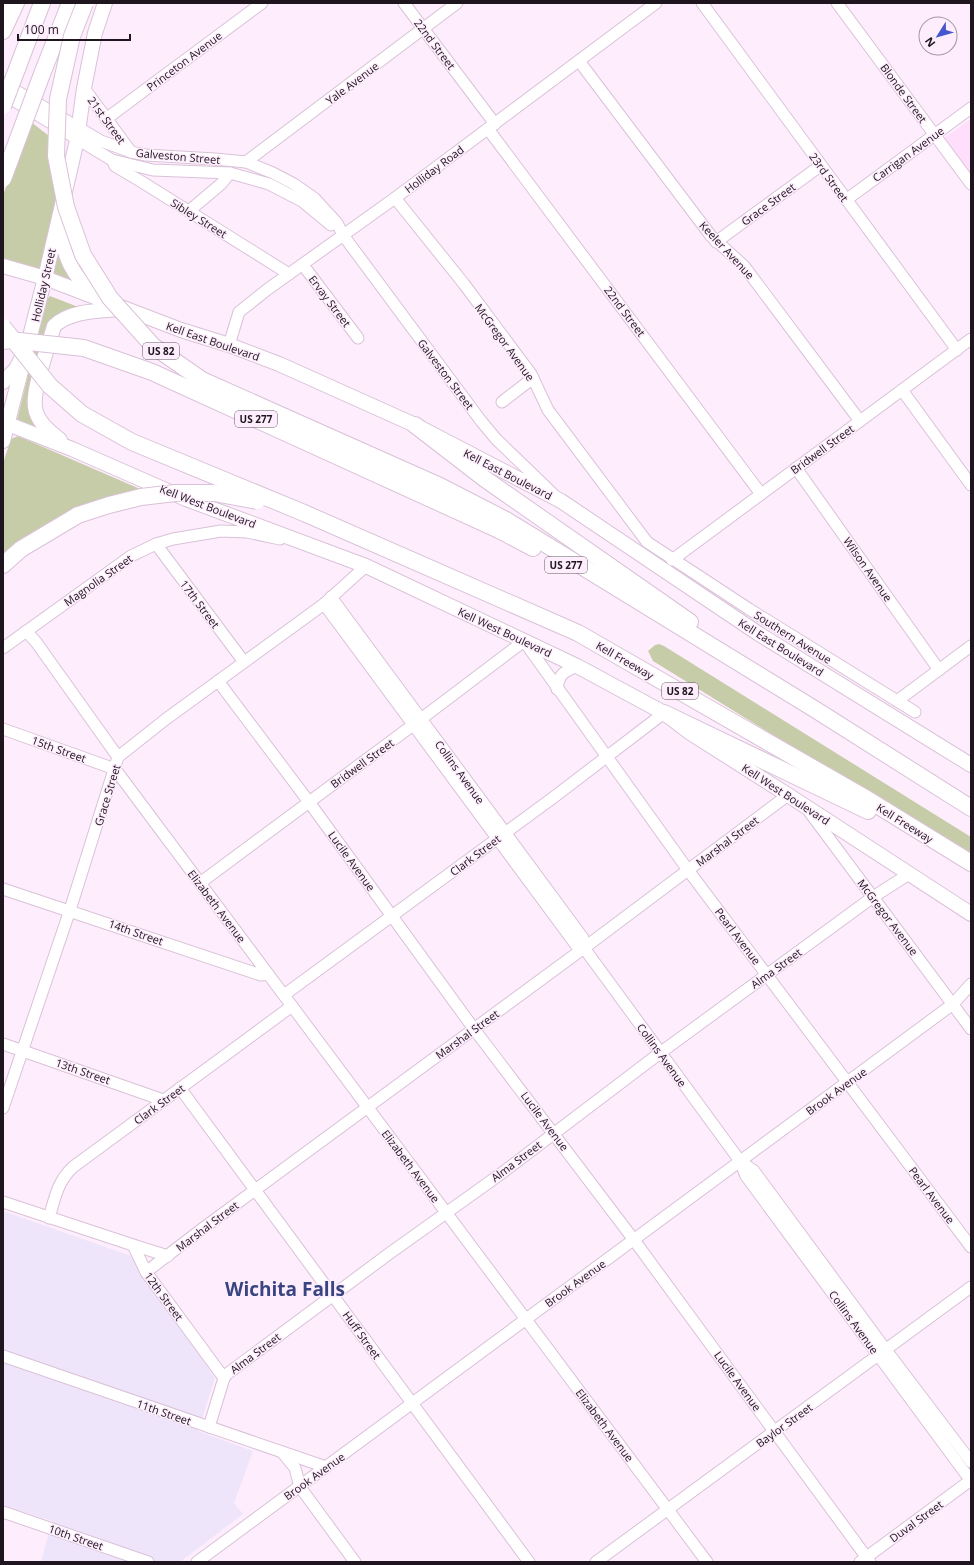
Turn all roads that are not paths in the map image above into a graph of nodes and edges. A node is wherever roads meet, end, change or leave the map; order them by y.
1 (16, 3) edge
2 (42, 3) edge
3 (70, 3) edge
4 (81, 3) edge
5 (85, 3) edge
6 (104, 3) edge
7 (262, 3) edge
8 (404, 3) edge
9 (457, 3) edge
10 (656, 3) edge
11 (702, 3) edge
12 (837, 3) edge
13 (423, 28) junction
14 (3, 31) edge
15 (579, 61) junction
16 (44, 69) junction
17 (3, 83) edge
18 (84, 88) junction
19 (3, 94) edge
20 (3, 106) edge
21 (971, 108) edge
22 (106, 119) junction
23 (492, 126) junction
24 (77, 134) junction
25 (935, 135) junction
26 (130, 152) junction
27 (112, 160) junction
28 (246, 162) junction
29 (820, 166) junction
30 (230, 173) junction
31 (3, 179) edge
32 (971, 184) edge
33 (395, 198) junction
34 (846, 200) junction
35 (189, 211) junction
36 (57, 225) junction
37 (343, 235) junction
38 (716, 242) junction
39 (303, 265) junction
40 (3, 266) edge
41 (289, 274) junction
42 (45, 278) junction
43 (100, 300) junction
44 (124, 308) junction
45 (3, 327) edge
46 (358, 338) dead end
47 (971, 339) edge
48 (3, 341) edge
49 (229, 345) junction
50 (29, 346) junction
51 (957, 350) junction
52 (533, 378) junction
53 (3, 382) edge
54 (902, 390) junction
55 (502, 402) dead end
56 (860, 421) junction
57 (6, 423) edge
58 (415, 425) junction
59 (3, 441) edge
60 (72, 449) junction
61 (796, 468) junction
62 (971, 485) edge
63 (762, 494) junction
64 (561, 501) junction
65 (304, 513) junction
66 (503, 525) junction
67 (156, 544) junction
68 (672, 560) junction
69 (3, 566) edge
70 (366, 566) junction
71 (328, 601) junction
72 (26, 631) junction
73 (524, 641) junction
74 (971, 646) edge
75 (3, 648) edge
76 (244, 662) junction
77 (577, 666) junction
78 (939, 670) junction
79 (218, 681) junction
80 (557, 689) junction
81 (897, 701) junction
82 (816, 710) junction
83 (916, 712) dead end
84 (664, 713) junction
85 (418, 722) junction
86 (3, 729) edge
87 (118, 757) junction
88 (606, 757) junction
89 (971, 765) edge
90 (115, 769) junction
91 (788, 795) junction
92 (309, 802) junction
93 (805, 806) junction
94 (971, 808) edge
95 (501, 835) junction
96 (954, 853) junction
97 (971, 863) edge
98 (688, 870) junction
99 (909, 874) junction
100 (200, 883) junction
101 (3, 889) edge
102 (873, 897) junction
103 (70, 910) junction
104 (971, 914) edge
105 (392, 916) junction
106 (584, 948) junction
107 (268, 974) junction
108 (766, 975) junction
109 (971, 984) edge
110 (971, 994) edge
111 (284, 995) junction
112 (953, 1004) junction
113 (292, 1006) junction
114 (474, 1029) junction
115 (971, 1029) edge
116 (3, 1044) edge
117 (23, 1051) junction
118 (660, 1053) junction
119 (848, 1082) junction
120 (180, 1088) junction
121 (163, 1100) junction
122 (368, 1107) junction
123 (3, 1108) edge
124 (554, 1133) junction
125 (740, 1161) junction
126 (256, 1190) junction
127 (3, 1202) edge
128 (446, 1213) junction
129 (49, 1218) junction
130 (634, 1240) junction
131 (133, 1245) junction
132 (971, 1247) edge
133 (168, 1256) junction
134 (146, 1272) junction
135 (971, 1287) edge
136 (334, 1295) junction
137 (526, 1319) junction
138 (882, 1353) junction
139 (3, 1356) edge
140 (224, 1378) junction
141 (413, 1403) junction
142 (209, 1427) junction
143 (776, 1432) junction
144 (282, 1452) junction
145 (971, 1462) edge
146 (326, 1468) junction
147 (971, 1481) edge
148 (300, 1487) junction
149 (667, 1509) junction
150 (3, 1512) edge
151 (866, 1560) edge
152 (148, 1562) edge
153 (197, 1562) edge
154 (355, 1562) edge
155 (530, 1562) edge
156 (596, 1562) edge
157 (707, 1562) edge

1 - 14 highway
2 - 20 highway, bridge
3 - 16 highway
4 - 16 highway
5 - 66 highway, US 82, bridge
6 - 18 main road, Holliday Street
7 - 22 street, Princeton Avenue
8 - 13 street, 22nd Street
9 - 13 street, Yale Avenue
10 - 15 street, Holliday Road
11 - 29 street, 23rd Street
12 - 25 street, Blonde Street
13 - 23 street, 22nd Street
13 - 28 street, Yale Avenue
15 - 23 street, Holliday Road
15 - 38 street, Keeler Avenue
16 - 31 highway, bridge
17 - 24 street, Galveston Street
18 - 22 street, 21st Street
18 - 24 main road, Holliday Street
19 - 24 street, Galveston Street
21 - 25 street, Carrigan Avenue
22 - 26 street, 21st Street
23 - 33 street, Holliday Road
23 - 63 street, 22nd Street
24 - 26 street, Galveston Street
24 - 27 street, Galveston Street
24 - 36 main road, Holliday Street
25 - 32 street, Blonde Street
25 - 34 street, Carrigan Avenue
26 - 28 street, Galveston Street
27 - 30 street, Galveston Street
27 - 35 street, Sibley Street
28 - 37 street, Galveston Street
29 - 34 street, 23rd Street
29 - 38 street, Grace Street
30 - 35 street
30 - 37 street, Galveston Street
33 - 37 street, Holliday Road
33 - 52 street, McGregor Avenue
34 - 51 street, 23rd Street
35 - 41 street, Sibley Street
36 - 42 main road, Holliday Street
36 - 43 main road
37 - 39 street, Holliday Road
37 - 64 street, Galveston Street
38 - 56 street, Keeler Avenue
39 - 41 street, Holliday Road
39 - 46 street, Ervay Street
40 - 42 main road, Kell East Boulevard
41 - 49 street, Holliday Road
42 - 43 main road, Kell East Boulevard
42 - 50 main road, Holliday Street
43 - 44 main road, Kell East Boulevard
44 - 49 main road, Kell East Boulevard
44 - 60 main road
45 - 65 highway, US 82, bridge
47 - 51 street, Bridwell Street
48 - 66 highway, US 277, bridge
49 - 58 main road, Kell East Boulevard
50 - 53 main road
50 - 57 main road, Holliday Street
51 - 54 street, Bridwell Street
52 - 55 street
52 - 68 street, McGregor Avenue
54 - 56 street, Bridwell Street
54 - 62 street
56 - 61 street, Bridwell Street
57 - 59 main road, Holliday Street
57 - 60 main road, Kell West Boulevard
58 - 64 main road, Kell East Boulevard
58 - 82 highway
60 - 70 main road, Kell West Boulevard
61 - 63 street, Bridwell Street
61 - 78 street, Wilson Avenue
63 - 68 street, Bridwell Street
64 - 89 main road, Kell East Boulevard
65 - 69 highway, bridge
65 - 96 highway, Kell Freeway / US 82
66 - 82 highway, US 277
67 - 70 street, Magnolia Street
67 - 72 street, Magnolia Street
67 - 76 street, 17th Street
68 - 81 street, Southern Avenue
70 - 71 street, Grace Street
70 - 73 main road, Kell West Boulevard
71 - 76 street, Grace Street
71 - 85 street, Collins Avenue
72 - 75 street, Magnolia Street
72 - 87 street
73 - 77 main road, Kell West Boulevard
73 - 80 street, Pearl Avenue
73 - 85 street, Bridwell Street
74 - 78 street
76 - 79 street, Grace Street
77 - 80 street
77 - 84 main road, Kell West Boulevard
78 - 81 street
79 - 87 street, Grace Street
79 - 92 street, Lucile Avenue
80 - 88 street, Pearl Avenue
81 - 83 street, Southern Avenue
82 - 94 highway
84 - 88 street, Clark Street
84 - 91 main road, Kell West Boulevard
84 - 96 highway
85 - 92 street, Bridwell Street
85 - 95 street, Collins Avenue
86 - 90 street, 15th Street
87 - 90 street, Grace Street
88 - 95 street, Clark Street
88 - 98 street, Pearl Avenue
90 - 100 street, Elizabeth Avenue
90 - 103 street, Grace Street
91 - 93 main road, Kell West Boulevard
91 - 98 street, Marshal Street
92 - 100 street, Bridwell Street
92 - 105 street, Lucile Avenue
93 - 99 main road, Kell West Boulevard
93 - 102 street, McGregor Avenue
95 - 105 street, Clark Street
95 - 106 street, Collins Avenue
96 - 97 highway, Kell Freeway / US 82
98 - 106 street, Marshal Street
98 - 108 street, Pearl Avenue
99 - 102 street, Alma Street
99 - 104 main road, Kell West Boulevard
100 - 107 street, Elizabeth Avenue
101 - 103 street, 14th Street
102 - 108 street, Alma Street
102 - 112 street, McGregor Avenue
103 - 107 street, 14th Street
103 - 117 street, Grace Street
105 - 111 street, Clark Street
105 - 114 street, Lucile Avenue
106 - 114 street, Marshal Street
106 - 118 street, Collins Avenue
107 - 111 street, Elizabeth Avenue
108 - 118 street, Alma Street
108 - 119 street, Pearl Avenue
109 - 112 street, Brook Avenue
110 - 112 street, Brook Avenue
111 - 113 street, Elizabeth Avenue
112 - 115 street, McGregor Avenue
112 - 119 street, Brook Avenue
113 - 120 street, Clark Street
113 - 122 street, Elizabeth Avenue
114 - 122 street, Marshal Street
114 - 124 street, Lucile Avenue
116 - 117 street, 13th Street
117 - 121 street, 13th Street
117 - 123 street, Grace Street
118 - 124 street, Alma Street
118 - 125 street, Collins Avenue
119 - 125 street, Brook Avenue
119 - 132 street, Pearl Avenue
120 - 121 street, Clark Street
120 - 126 street, Huff Street
121 - 129 street, Clark Street
122 - 126 street, Marshal Street
122 - 128 street, Elizabeth Avenue
124 - 128 street, Alma Street
124 - 130 street, Lucile Avenue
125 - 130 street, Brook Avenue
125 - 138 street, Collins Avenue
126 - 133 street, Marshal Street
126 - 136 street, Huff Street
127 - 129 street
128 - 136 street, Alma Street
128 - 137 street, Elizabeth Avenue
129 - 131 street
130 - 137 street, Brook Avenue
130 - 143 street, Lucile Avenue
131 - 133 street
131 - 134 street, 12th Street
133 - 134 street, Marshal Street
134 - 140 street, 12th Street
135 - 138 street, Baylor Street
136 - 140 street, Alma Street
136 - 141 street, Huff Street
137 - 141 street, Brook Avenue
137 - 149 street, Elizabeth Avenue
138 - 143 street, Baylor Street
138 - 145 street, Collins Avenue
138 - 147 street, Collins Avenue
139 - 142 street, 11th Street
140 - 142 street, Alma Street
141 - 146 street, Brook Avenue
141 - 155 street, Huff Street
142 - 144 street, 11th Street
143 - 149 street, Baylor Street
143 - 151 street, Lucile Avenue
144 - 146 street, 11th Street
144 - 148 street
146 - 148 street, Brook Avenue
147 - 151 street, Duval Street
148 - 153 street, Brook Avenue
148 - 154 street
149 - 156 street, Baylor Street
149 - 157 street, Elizabeth Avenue
150 - 152 street, 10th Street

